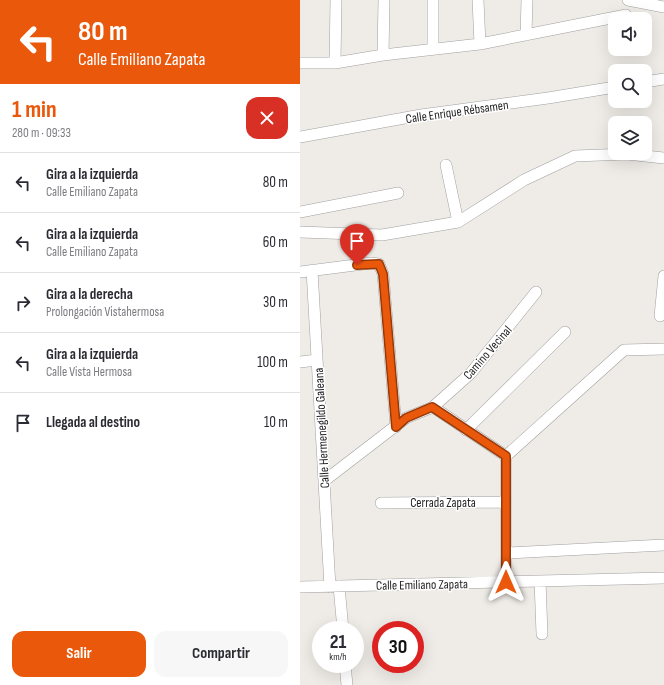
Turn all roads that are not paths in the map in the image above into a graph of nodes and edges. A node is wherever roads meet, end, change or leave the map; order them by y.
1 (336, 0) edge
2 (384, 0) edge
3 (433, 0) edge
4 (478, 0) edge
5 (527, 0) edge
6 (628, 0) edge
7 (664, 7) edge
8 (608, 18) edge
9 (526, 34) junction
10 (480, 44) junction
11 (433, 49) junction
12 (383, 55) junction
13 (300, 63) edge
14 (335, 63) junction
15 (664, 79) edge
16 (652, 81) edge
17 (608, 88) edge
18 (300, 137) edge
19 (664, 158) edge
20 (446, 166) dead end
21 (398, 193) dead end
22 (300, 212) edge
23 (458, 222) junction
24 (300, 232) edge
25 (312, 270) junction
26 (300, 272) edge
27 (664, 276) edge
28 (536, 292) dead end
29 (660, 316) dead end
30 (565, 332) dead end
31 (664, 350) edge
32 (318, 360) junction
33 (300, 362) edge
34 (432, 407) junction
35 (396, 427) junction
36 (466, 430) junction
37 (506, 456) junction
38 (324, 481) junction
39 (506, 502) junction
40 (381, 503) dead end
41 (664, 546) edge
42 (506, 553) junction
43 (664, 578) edge
44 (506, 582) junction
45 (540, 582) junction
46 (300, 587) edge
47 (334, 587) junction
48 (341, 621) edge
49 (542, 634) dead end
50 (346, 673) edge
51 (347, 685) edge

1 - 14 street
2 - 12 street
3 - 11 street
4 - 10 street
5 - 9 street
6 - 7 street
8 - 9 street
9 - 10 street
10 - 11 street
11 - 12 street
12 - 14 street
13 - 14 street
15 - 16 street
17 - 18 street, Calle Enrique Rébsamen
19 - 23 street
20 - 23 street
21 - 22 street
23 - 24 street
25 - 26 street
25 - 32 street, Calle Hermenegildo Galeana
25 - 35 street
27 - 29 street
28 - 34 street, Camino Vecinal
30 - 36 street
31 - 37 street
32 - 33 street
32 - 38 street, Calle Hermenegildo Galeana
34 - 35 street
34 - 36 street
35 - 38 street
36 - 37 street
37 - 39 street
38 - 47 street, Calle Hermenegildo Galeana
39 - 40 street, Cerrada Zapata
39 - 42 street
41 - 42 street
42 - 44 street
43 - 45 street, Calle Emiliano Zapata
44 - 45 street, Calle Emiliano Zapata
44 - 47 street, Calle Emiliano Zapata
45 - 49 street
46 - 47 street, Calle Emiliano Zapata
47 - 48 street, Calle Hermenegildo Galeana
50 - 51 street

